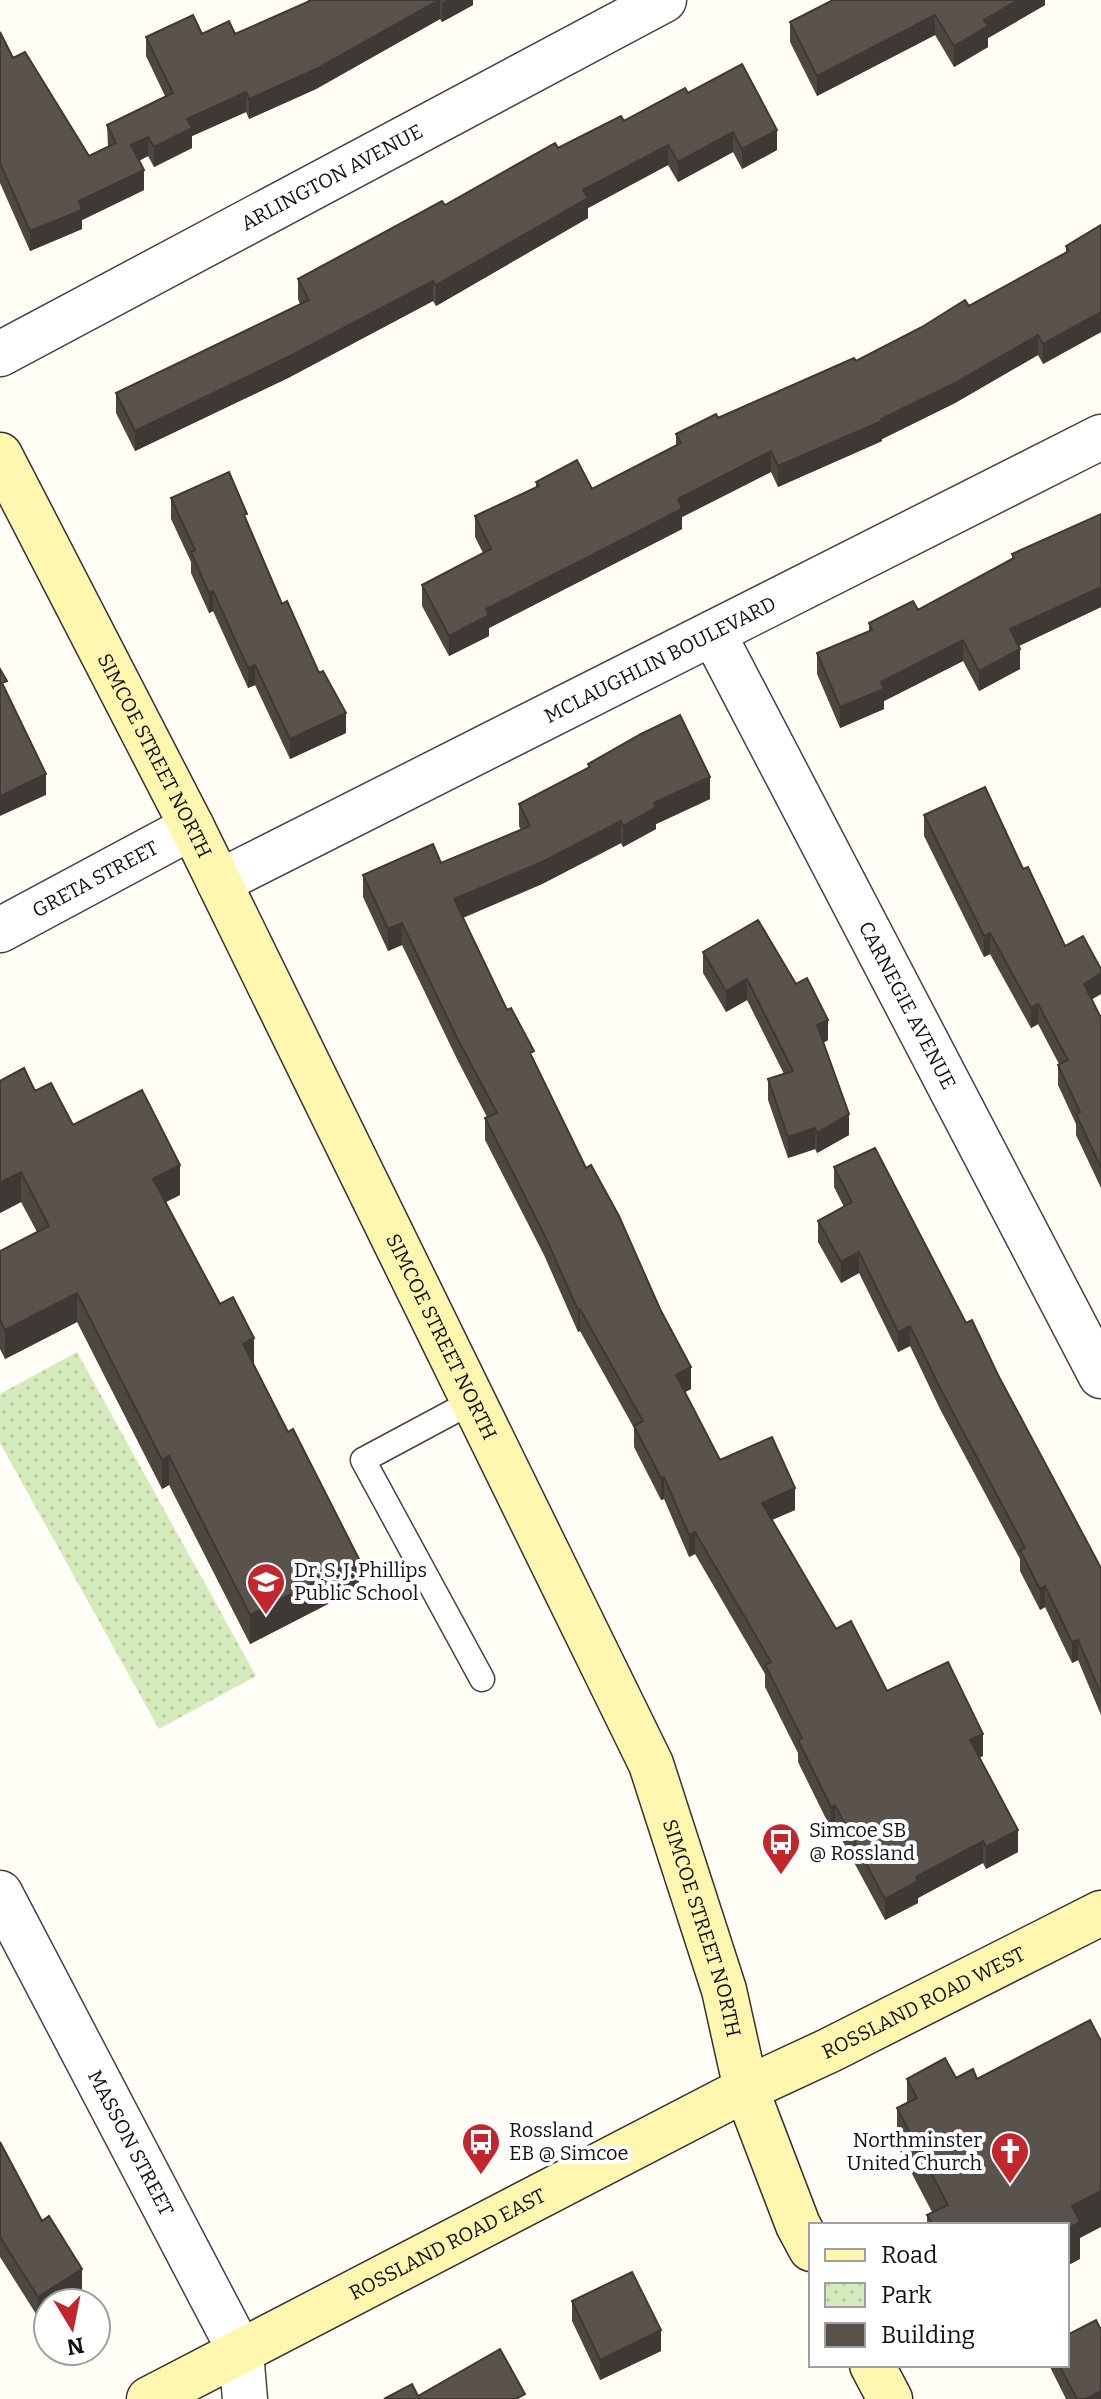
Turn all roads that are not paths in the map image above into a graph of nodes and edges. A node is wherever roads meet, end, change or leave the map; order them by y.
1 (664, 0) edge
2 (0, 354) edge
3 (1101, 437) edge
4 (0, 455) edge
5 (713, 633) junction
6 (192, 827) junction
7 (219, 882) junction
8 (0, 930) edge
9 (1101, 1376) edge
10 (475, 1400) junction
11 (482, 1679) dead end
12 (0, 1893) edge
13 (1101, 1913) edge
14 (746, 2089) junction
15 (809, 2245) edge
16 (241, 2353) junction
17 (873, 2367) edge
18 (149, 2399) edge
19 (245, 2399) edge
20 (890, 2399) edge

1 - 2 street, ARLINGTON AVENUE
3 - 5 street, MCLAUGHLIN BOULEVARD
4 - 6 main road, SIMCOE STREET NORTH
5 - 7 street, MCLAUGHLIN BOULEVARD
5 - 9 street, CARNEGIE AVENUE
6 - 7 main road, SIMCOE STREET NORTH
6 - 8 street, GRETA STREET
7 - 10 main road, SIMCOE STREET NORTH
10 - 11 lane
10 - 14 main road, SIMCOE STREET NORTH
12 - 16 street, MASSON STREET
13 - 14 main road, ROSSLAND ROAD WEST
14 - 15 main road, SIMCOE STREET NORTH
14 - 16 main road, ROSSLAND ROAD EAST
16 - 18 main road, ROSSLAND ROAD EAST
16 - 19 street, MASSON STREET
17 - 20 main road

